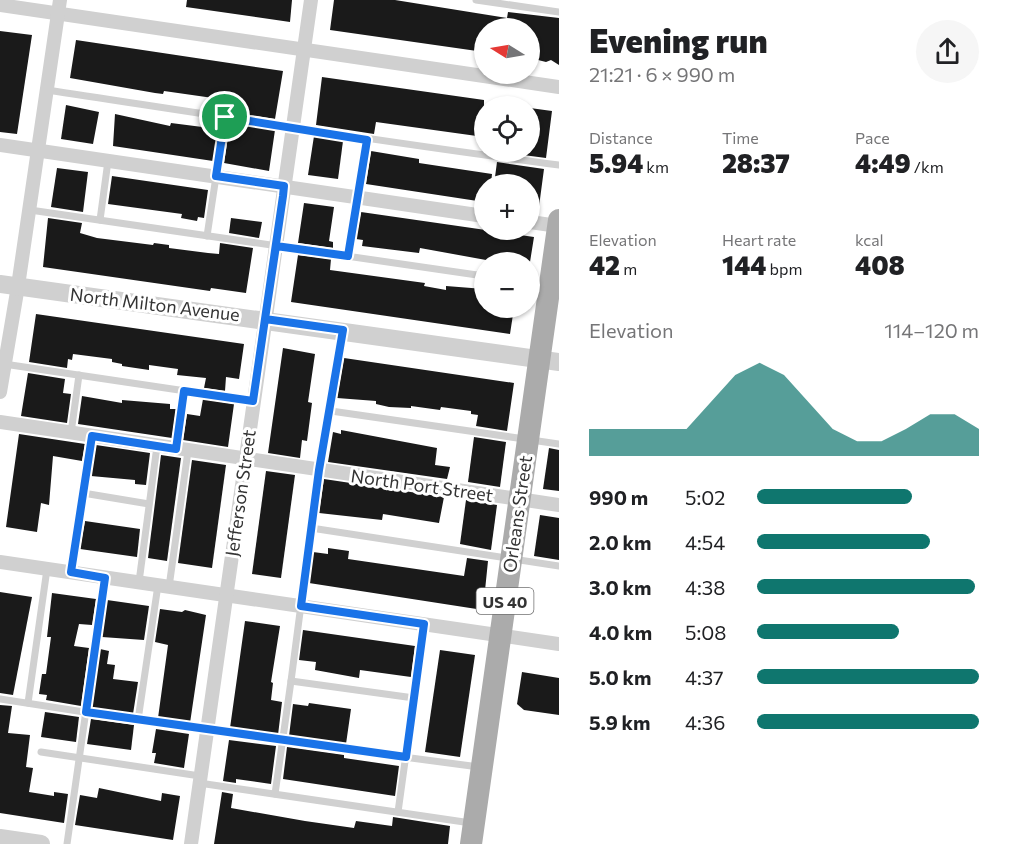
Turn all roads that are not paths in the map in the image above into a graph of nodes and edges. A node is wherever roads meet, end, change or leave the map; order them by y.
1 (311, 0) edge
2 (476, 0) edge
3 (516, 3) edge
4 (0, 5) edge
5 (59, 7) edge
6 (559, 12) edge
7 (304, 49) junction
8 (559, 87) edge
9 (48, 90) junction
10 (225, 117) junction
11 (293, 126) junction
12 (367, 140) junction
13 (0, 145) edge
14 (39, 151) junction
15 (108, 161) junction
16 (559, 165) edge
17 (216, 176) junction
18 (284, 186) junction
19 (358, 197) junction
20 (30, 210) junction
21 (474, 214) edge
22 (100, 220) junction
23 (540, 223) edge
24 (559, 224) edge
25 (207, 236) junction
26 (276, 246) junction
27 (348, 256) junction
28 (474, 275) edge
29 (0, 284) edge
30 (546, 285) edge
31 (18, 286) junction
32 (265, 319) junction
33 (343, 330) junction
34 (3, 360) edge
35 (549, 360) edge
36 (79, 375) junction
37 (184, 391) junction
38 (0, 392) edge
39 (253, 401) junction
40 (331, 411) junction
41 (0, 422) edge
42 (71, 433) junction
43 (92, 436) junction
44 (528, 440) junction
45 (559, 444) edge
46 (157, 446) junction
47 (182, 450) junction
48 (245, 459) junction
49 (319, 470) junction
50 (83, 493) junction
51 (519, 499) junction
52 (149, 504) junction
53 (559, 505) edge
54 (311, 528) junction
55 (511, 559) junction
56 (0, 562) edge
57 (559, 566) edge
58 (47, 569) junction
59 (71, 572) junction
60 (105, 578) junction
61 (139, 582) junction
62 (163, 586) junction
63 (226, 595) junction
64 (301, 606) junction
65 (424, 624) junction
66 (500, 635) junction
67 (559, 644) edge
68 (291, 681) junction
69 (414, 698) junction
70 (0, 699) edge
71 (28, 703) junction
72 (86, 712) junction
73 (138, 720) junction
74 (207, 731) junction
75 (284, 741) junction
76 (41, 752) dead end
77 (406, 757) junction
78 (80, 758) junction
79 (482, 767) junction
80 (200, 779) junction
81 (275, 795) junction
82 (398, 812) junction
83 (472, 834) edge
84 (0, 838) edge
85 (41, 844) edge
86 (67, 844) edge
87 (192, 844) edge

1 - 7 street, Jefferson Street
2 - 3 lane
3 - 6 lane
4 - 5 street
5 - 7 street
5 - 9 street
7 - 8 street
7 - 11 street, Jefferson Street
9 - 10 lane
9 - 14 street
10 - 11 lane
10 - 17 lane
11 - 12 lane
11 - 18 street, Jefferson Street
12 - 16 lane
12 - 19 lane
13 - 14 street
14 - 15 street
14 - 20 street
15 - 17 street
15 - 22 lane
17 - 18 street
17 - 25 lane
18 - 19 street
18 - 26 street, Jefferson Street
19 - 21 street
19 - 27 lane
20 - 22 lane
20 - 31 street
22 - 25 lane
23 - 24 street
24 - 30 main road, Orleans Street / US 40
25 - 26 lane
26 - 27 lane
26 - 32 street, Jefferson Street
27 - 28 lane
29 - 31 street, North Milton Avenue
30 - 35 main road, Orleans Street / US 40
31 - 32 street, North Milton Avenue
31 - 34 street
32 - 33 street, North Milton Avenue
32 - 39 street, Jefferson Street
33 - 35 street, North Milton Avenue
33 - 40 lane
34 - 36 lane
34 - 38 street
35 - 44 main road, Orleans Street / US 40
36 - 37 lane
36 - 42 lane
37 - 39 lane
37 - 47 lane
39 - 48 street, Jefferson Street
40 - 44 lane
40 - 49 lane
41 - 42 street, North Port Street
42 - 43 street, North Port Street
43 - 46 street, North Port Street
43 - 50 lane
44 - 45 lane
44 - 51 main road, Orleans Street / US 40
46 - 47 street, North Port Street
46 - 52 lane
47 - 48 street, North Port Street
47 - 62 lane
48 - 49 street, North Port Street
48 - 63 street, Jefferson Street
49 - 51 street, North Port Street
49 - 54 lane
50 - 52 lane
50 - 59 lane
51 - 53 street, North Port Street
51 - 55 main road, Orleans Street / US 40
52 - 61 lane
54 - 55 lane
54 - 64 lane
55 - 57 lane
55 - 66 main road, Orleans Street / US 40
56 - 58 street
58 - 59 street
58 - 71 lane
59 - 60 street
60 - 61 street
60 - 72 lane
61 - 62 street
62 - 63 street
62 - 73 lane
63 - 64 street
63 - 74 street, Jefferson Street
64 - 65 street
64 - 68 lane
65 - 66 street
65 - 69 lane
66 - 67 street
66 - 79 main road, Orleans Street / US 40
68 - 69 lane
68 - 75 lane
69 - 77 lane
70 - 71 lane
71 - 72 lane
72 - 73 lane
72 - 78 lane
73 - 74 lane
74 - 75 lane
74 - 80 street, Jefferson Street
75 - 77 lane
75 - 81 lane
76 - 78 lane
77 - 79 lane
77 - 82 lane
78 - 80 lane
78 - 86 lane
79 - 83 main road, Orleans Street / US 40
80 - 81 lane
80 - 87 street, Jefferson Street
81 - 82 lane
82 - 83 lane
84 - 85 street

